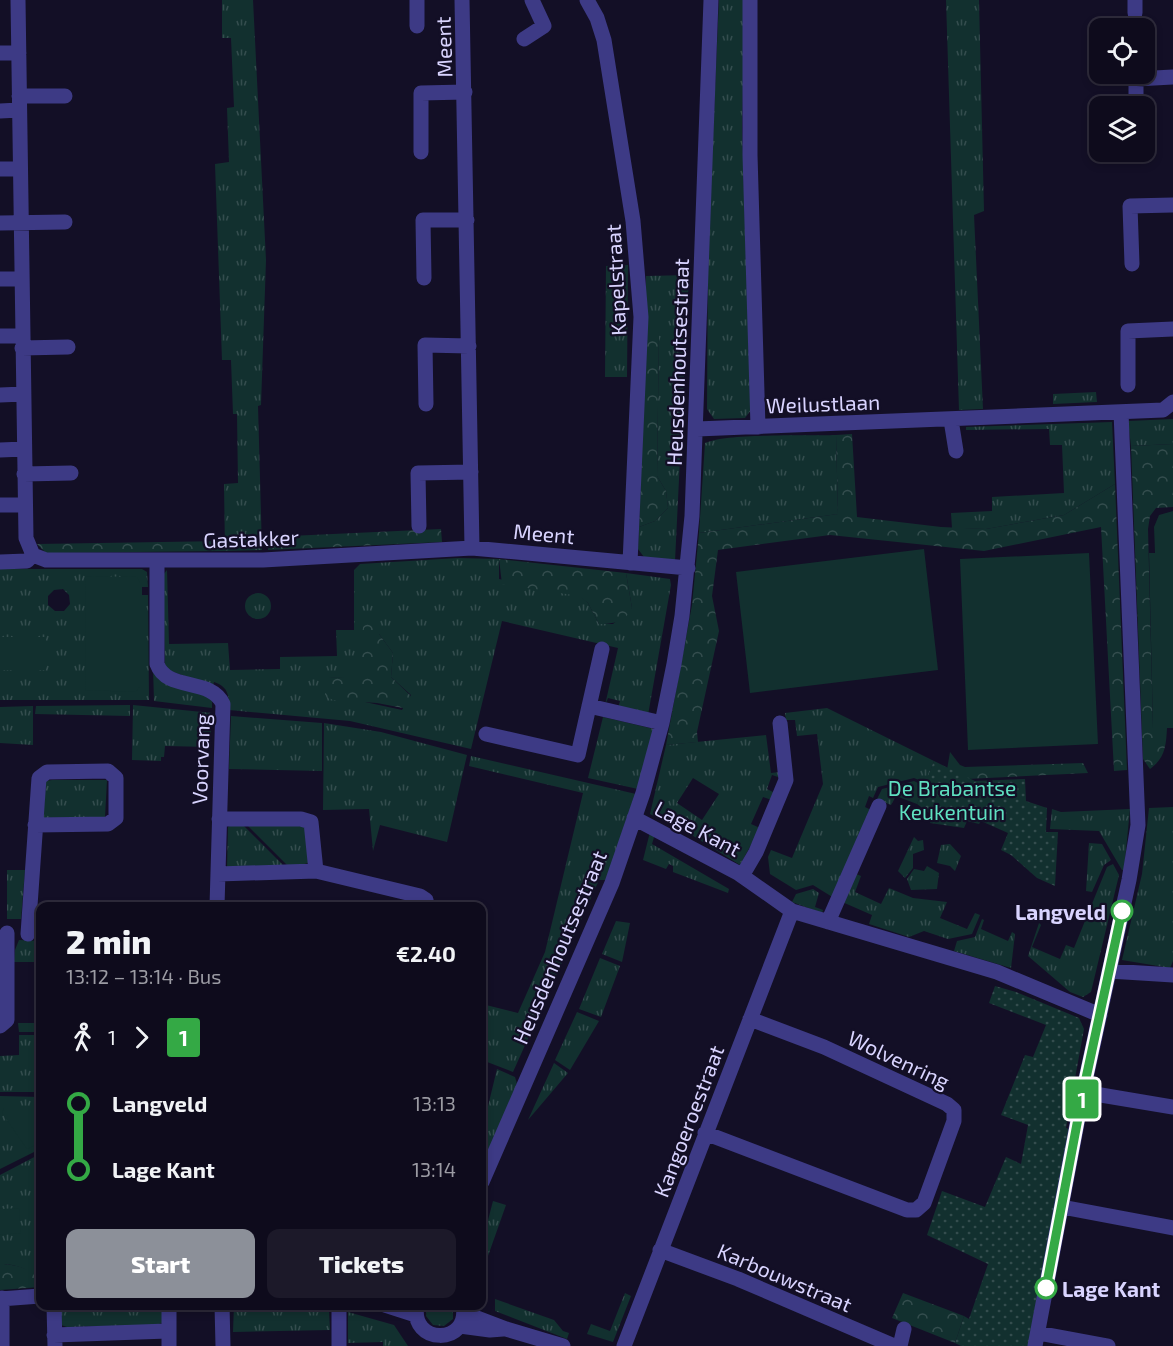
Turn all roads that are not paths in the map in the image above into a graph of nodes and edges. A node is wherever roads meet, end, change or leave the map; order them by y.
1 (18, 0) edge
2 (417, 0) edge
3 (462, 0) edge
4 (532, 0) edge
5 (587, 0) edge
6 (711, 0) edge
7 (750, 0) edge
8 (417, 26) dead end
9 (524, 39) dead end
10 (0, 53) edge
11 (19, 53) junction
12 (1173, 77) edge
13 (465, 92) junction
14 (65, 96) dead end
15 (1136, 96) edge
16 (19, 103) junction
17 (0, 111) edge
18 (422, 152) dead end
19 (0, 169) edge
20 (20, 169) junction
21 (1173, 205) edge
22 (467, 219) junction
23 (65, 222) dead end
24 (0, 223) edge
25 (20, 223) junction
26 (1132, 264) dead end
27 (424, 278) dead end
28 (0, 279) edge
29 (20, 279) junction
30 (1173, 329) edge
31 (0, 336) edge
32 (22, 342) junction
33 (469, 346) junction
34 (68, 347) dead end
35 (1128, 385) dead end
36 (0, 394) edge
37 (23, 394) junction
38 (1173, 402) edge
39 (426, 404) dead end
40 (1120, 412) junction
41 (951, 420) junction
42 (758, 427) junction
43 (697, 429) junction
44 (24, 449) junction
45 (0, 450) edge
46 (956, 451) dead end
47 (471, 472) junction
48 (71, 473) dead end
49 (24, 474) junction
50 (25, 504) junction
51 (0, 505) edge
52 (419, 526) dead end
53 (472, 548) junction
54 (33, 555) junction
55 (157, 561) junction
56 (0, 562) edge
57 (630, 563) junction
58 (688, 568) junction
59 (602, 649) dead end
60 (589, 706) junction
61 (662, 723) junction
62 (780, 723) dead end
63 (486, 734) dead end
64 (879, 806) dead end
65 (634, 818) junction
66 (219, 819) junction
67 (35, 825) junction
68 (316, 871) junction
69 (218, 874) junction
70 (742, 876) junction
71 (217, 902) edge
72 (426, 902) edge
73 (792, 911) junction
74 (828, 922) junction
75 (4, 933) edge
76 (34, 934) edge
77 (1109, 971) junction
78 (1173, 975) edge
79 (1100, 1015) junction
80 (750, 1019) junction
81 (0, 1026) edge
82 (1083, 1092) junction
83 (1173, 1107) edge
84 (705, 1133) junction
85 (486, 1173) edge
86 (1062, 1207) junction
87 (1173, 1228) edge
88 (660, 1250) junction
89 (36, 1296) edge
90 (1, 1298) edge
91 (54, 1310) edge
92 (168, 1310) edge
93 (222, 1310) edge
94 (339, 1310) edge
95 (417, 1310) edge
96 (463, 1314) edge
97 (904, 1329) dead end
98 (169, 1339) edge
99 (1037, 1339) edge
100 (54, 1340) edge
101 (434, 1340) edge
102 (2, 1346) edge
103 (223, 1346) edge
104 (339, 1346) edge
105 (563, 1346) edge
106 (624, 1346) edge
107 (894, 1346) edge
108 (900, 1346) edge
109 (1108, 1346) edge

1 - 11 street
2 - 8 street, Meent
3 - 13 street, Meent
4 - 9 street
5 - 57 street, Kapelstraat
6 - 43 street, Heusdenhoutsestraat
7 - 42 street
10 - 11 street
11 - 16 street
12 - 15 street
13 - 18 street, Meent
13 - 22 street, Meent
14 - 16 street
16 - 17 street
16 - 20 street
19 - 20 street
20 - 25 street
21 - 26 street
22 - 27 street
22 - 33 street, Meent
23 - 25 street
24 - 25 street
25 - 29 street
28 - 29 street
29 - 32 street
30 - 35 street
31 - 32 street
32 - 34 street
32 - 37 street
33 - 39 street
33 - 47 street, Meent
36 - 37 street
37 - 44 street
38 - 40 street, Weilustlaan
40 - 41 street, Weilustlaan
40 - 77 street
41 - 42 street, Weilustlaan
41 - 46 street
42 - 43 street, Weilustlaan
43 - 58 street, Heusdenhoutsestraat
44 - 45 street
44 - 49 street
47 - 52 street
47 - 53 street, Meent
48 - 49 street
49 - 50 street
50 - 51 street
50 - 54 street
53 - 55 street, Gastakker
53 - 57 street, Meent
54 - 55 street, Gastakker
54 - 56 street, Gastakker
55 - 66 street, Voorvang
57 - 58 street, Meent
58 - 61 street, Heusdenhoutsestraat
59 - 60 street
60 - 61 street
60 - 63 street
61 - 65 street, Heusdenhoutsestraat
62 - 70 street, Lage Kant
64 - 74 street
65 - 70 street, Lage Kant
65 - 85 street, Heusdenhoutsestraat
66 - 68 street, Voorvang
66 - 69 street, Voorvang
67 - 67 street
67 - 76 street
68 - 69 street
68 - 72 street
69 - 71 street, Voorvang
70 - 73 street, Lage Kant
73 - 74 street, Lage Kant
73 - 80 street, Kangoeroestraat
74 - 79 street, Lage Kant
75 - 76 street
75 - 81 street
77 - 78 street
77 - 79 street
79 - 82 street
80 - 84 street, Kangoeroestraat
80 - 84 street, Wolvenring
82 - 83 street
82 - 86 street
84 - 88 street, Kangoeroestraat
86 - 87 street
86 - 99 street
88 - 106 street, Kangoeroestraat
88 - 107 street, Karbouwstraat
89 - 90 street
90 - 102 street
91 - 100 street
92 - 98 street
93 - 103 street
94 - 104 street
95 - 101 street
96 - 101 street
96 - 105 street
97 - 108 street
98 - 100 street
99 - 109 street

